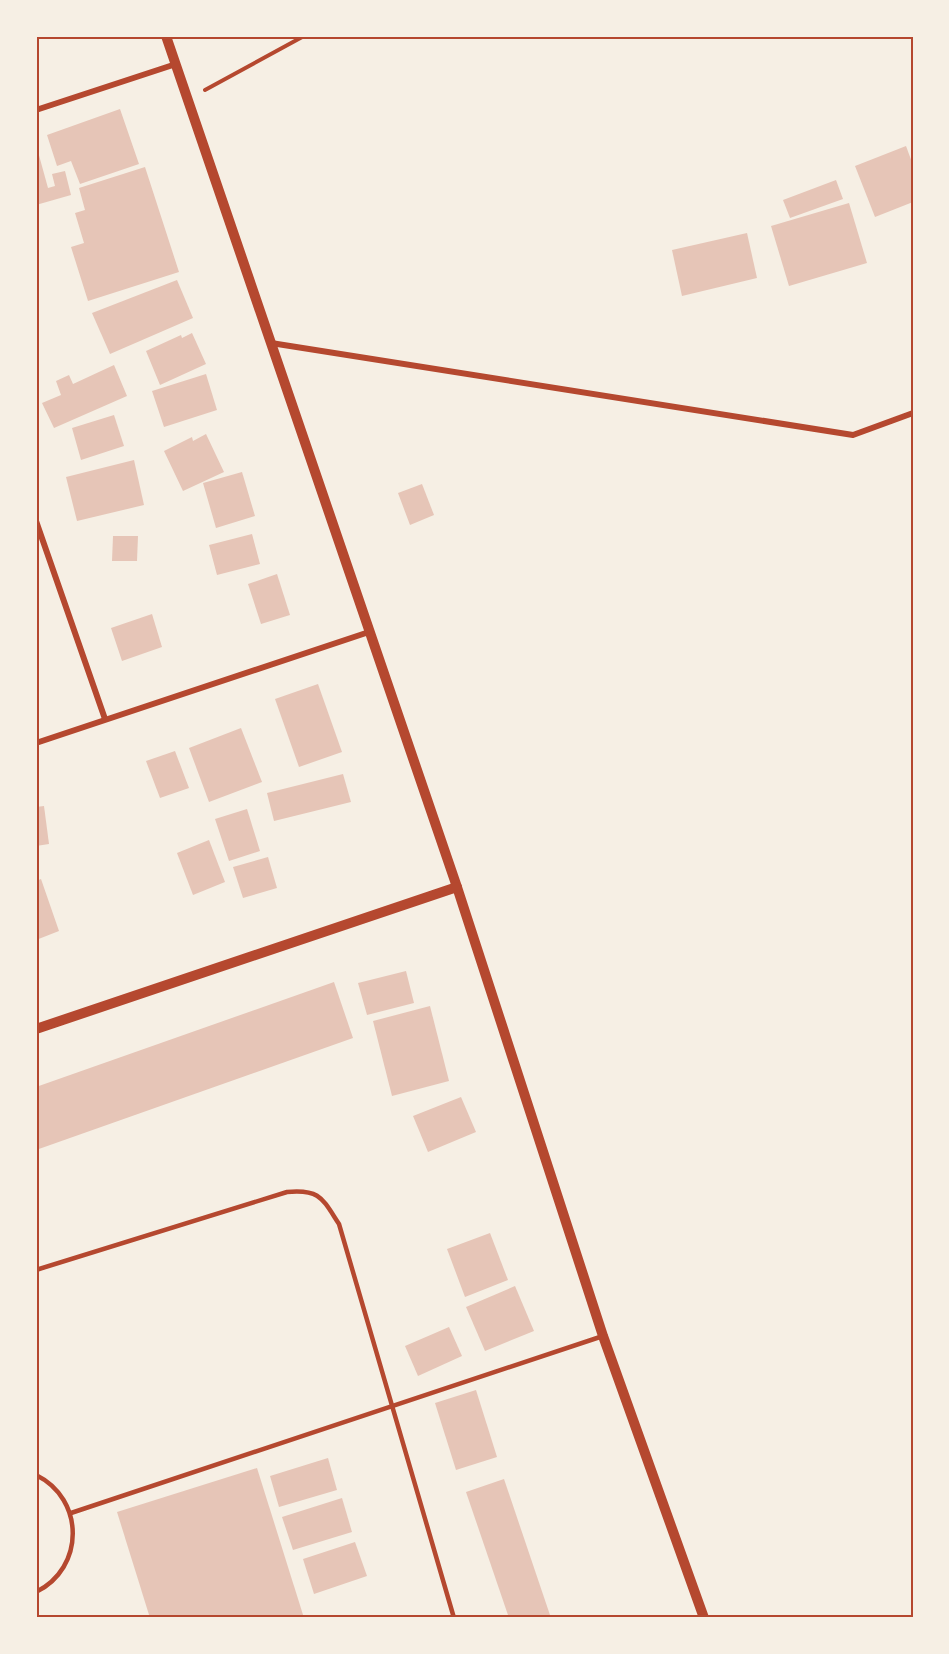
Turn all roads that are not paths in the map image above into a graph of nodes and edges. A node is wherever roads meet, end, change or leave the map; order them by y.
1 (166, 36) edge
2 (176, 64) junction
3 (36, 110) edge
4 (270, 342) junction
5 (913, 413) edge
6 (36, 521) edge
7 (369, 632) junction
8 (105, 719) junction
9 (36, 743) edge
10 (457, 886) junction
11 (36, 1029) edge
12 (36, 1270) edge
13 (603, 1336) junction
14 (394, 1408) junction
15 (36, 1475) edge
16 (71, 1513) junction
17 (36, 1592) edge
18 (36, 1613) edge
19 (38, 1618) edge
20 (454, 1618) edge
21 (704, 1618) edge

1 - 2 street
2 - 3 street
2 - 4 street
4 - 5 street
4 - 7 street
6 - 8 street
7 - 8 street
7 - 10 street
8 - 9 street
10 - 11 street
10 - 13 street
12 - 14 lane
13 - 14 lane
13 - 21 street
14 - 16 lane
14 - 20 lane
15 - 16 lane
16 - 17 lane
18 - 19 lane

